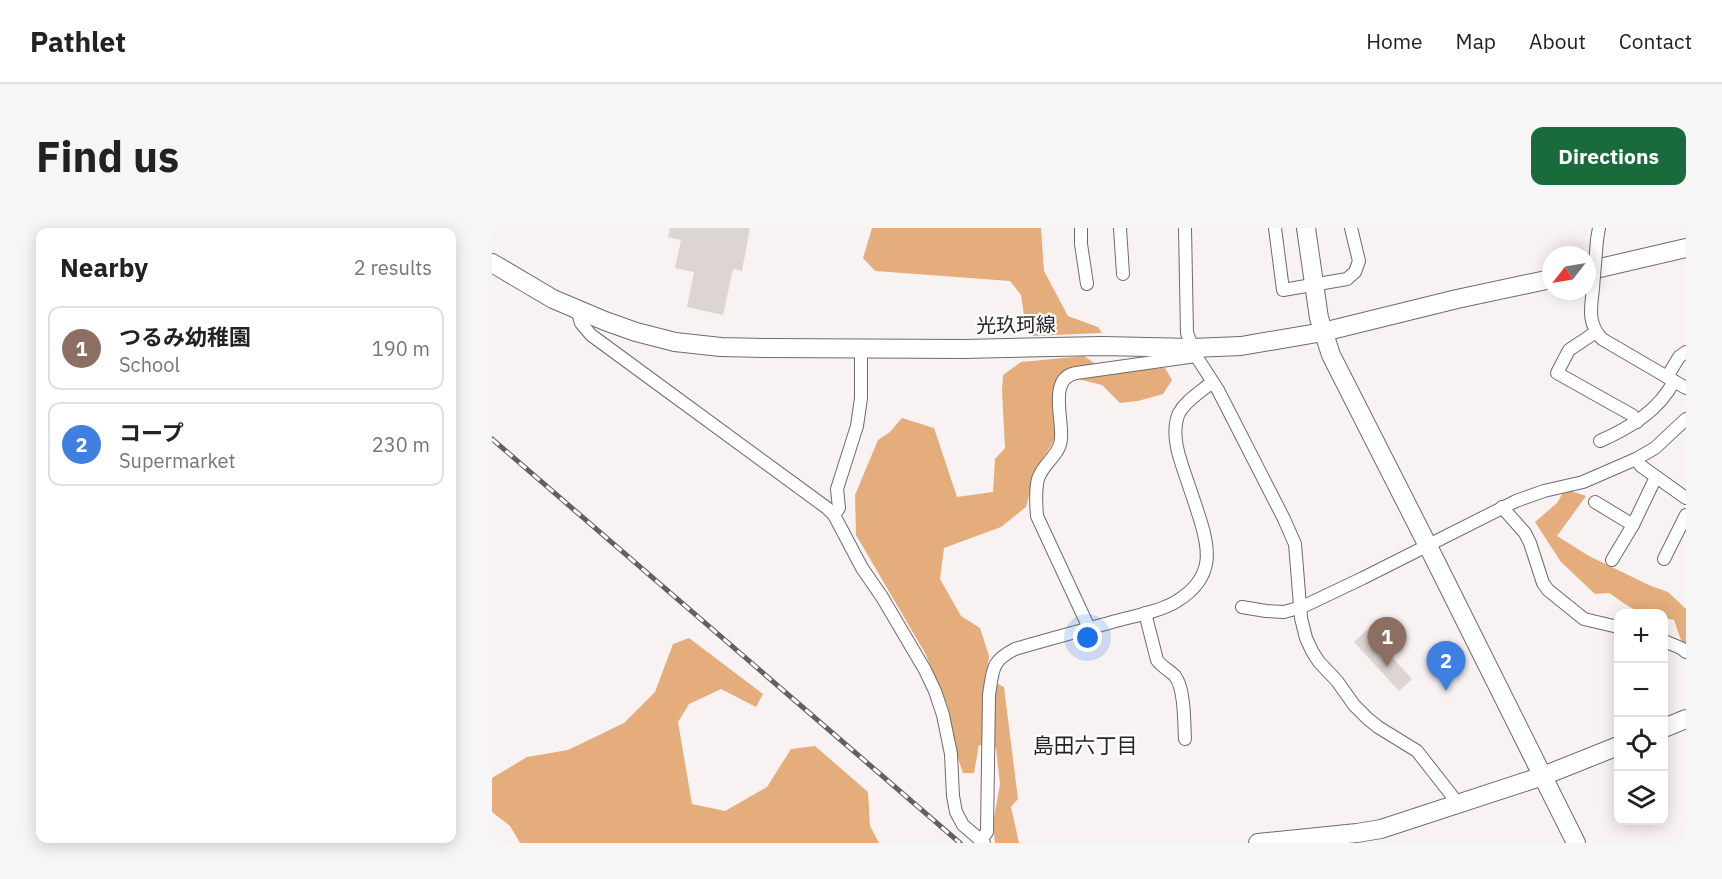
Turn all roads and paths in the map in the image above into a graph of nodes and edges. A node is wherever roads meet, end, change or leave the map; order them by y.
1 (1081, 228) edge
2 (1120, 228) edge
3 (1185, 228) edge
4 (1275, 228) edge
5 (1306, 228) edge
6 (1351, 228) edge
7 (1686, 248) edge
8 (492, 263) edge
9 (1123, 274) dead end
10 (1596, 277) edge
11 (1542, 281) edge
12 (1087, 284) dead end
13 (1314, 286) junction
14 (1591, 300) edge
15 (577, 309) junction
16 (1323, 332) junction
17 (1596, 332) junction
18 (861, 348) junction
19 (1194, 352) junction
20 (1686, 352) edge
21 (1670, 379) junction
22 (1212, 382) junction
23 (1686, 388) edge
24 (1686, 419) edge
25 (1637, 422) junction
26 (1600, 441) dead end
27 (1636, 459) junction
28 (1656, 477) junction
29 (1686, 498) edge
30 (1595, 502) dead end
31 (1502, 507) junction
32 (834, 515) junction
33 (1686, 515) edge
34 (1633, 525) junction
35 (1428, 546) junction
36 (1664, 559) dead end
37 (1612, 560) dead end
38 (1242, 607) dead end
39 (1302, 608) junction
40 (1145, 613) junction
41 (1614, 626) edge
42 (1089, 628) junction
43 (1668, 643) edge
44 (1686, 652) edge
45 (1686, 719) edge
46 (1668, 726) edge
47 (1185, 739) dead end
48 (1614, 748) edge
49 (1543, 776) junction
50 (1455, 805) junction
51 (983, 842) edge
52 (1258, 843) edge
53 (1576, 843) edge

1 - 12 street
2 - 9 street
3 - 19 street
4 - 13 street
5 - 13 main road
6 - 13 street
7 - 10 main road
8 - 15 main road, 光玖珂線
11 - 16 main road, 光玖珂線
13 - 16 main road
14 - 17 street
15 - 18 main road, 光玖珂線
15 - 32 street
16 - 19 main road, 光玖珂線
16 - 35 main road
17 - 21 street
17 - 25 street
18 - 19 main road, 光玖珂線
18 - 32 street
19 - 22 street
19 - 42 street
20 - 21 street
21 - 23 street
21 - 25 street
22 - 39 street
22 - 40 street
24 - 27 street
25 - 26 street
27 - 28 street
27 - 31 street
28 - 29 street
28 - 34 street
30 - 34 street
31 - 35 street
31 - 41 street
32 - 51 street
33 - 36 street
34 - 37 street
35 - 39 street
35 - 49 main road
38 - 39 street
39 - 50 street
40 - 42 street
40 - 47 street
42 - 51 street
43 - 44 street
45 - 46 main road
48 - 49 main road
49 - 50 main road
49 - 53 main road
50 - 52 main road

